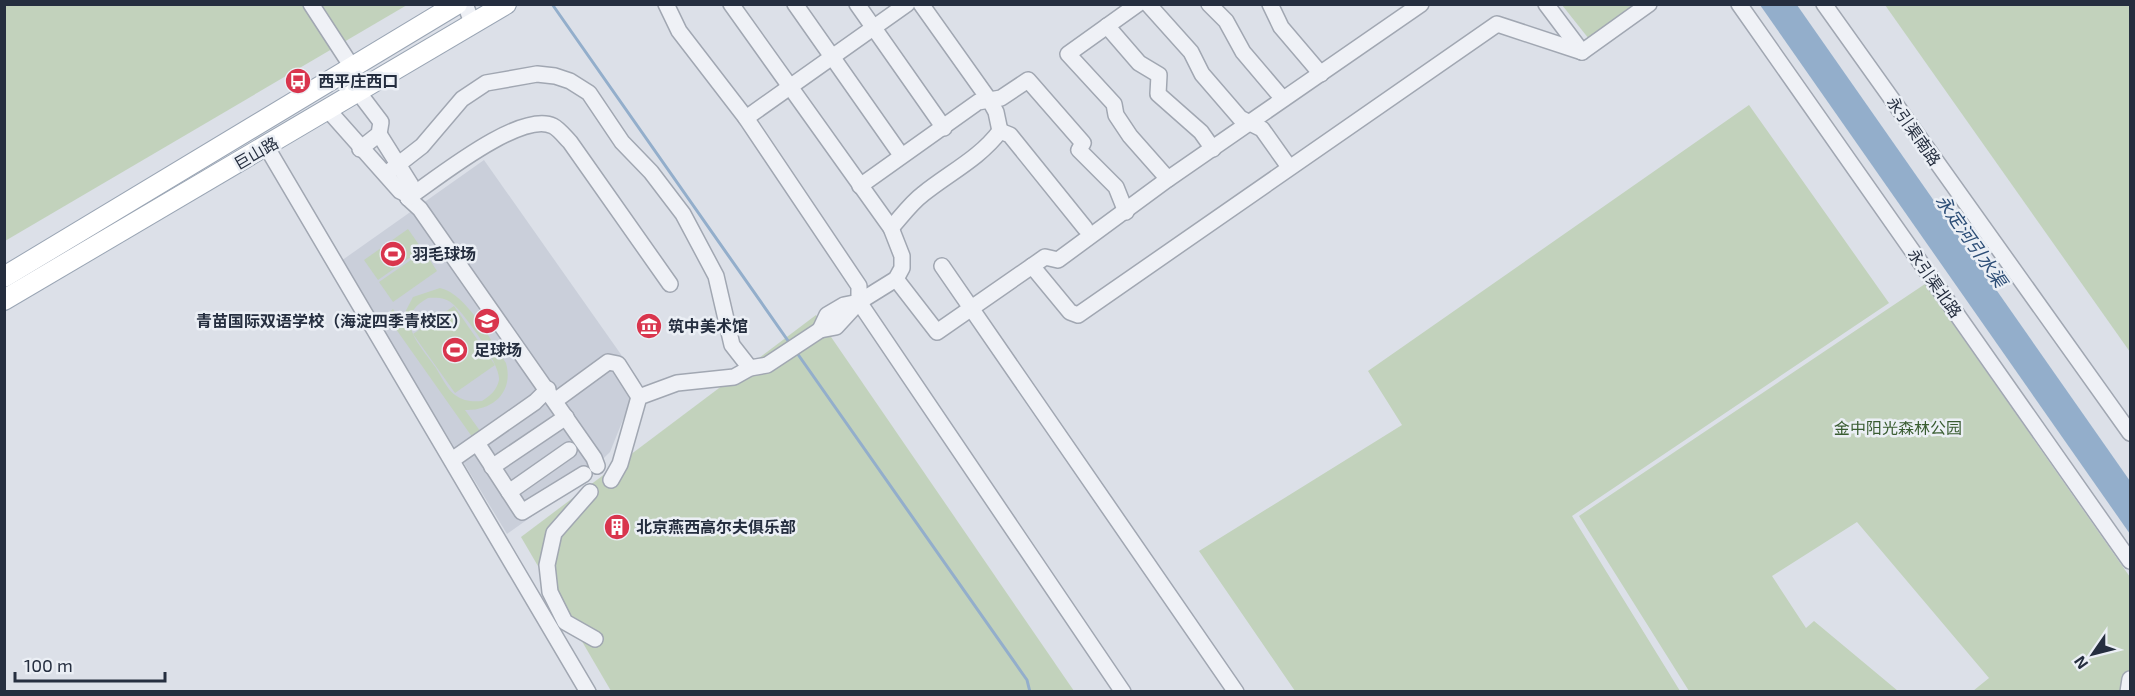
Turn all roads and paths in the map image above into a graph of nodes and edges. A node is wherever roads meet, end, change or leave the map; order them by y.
1 (311, 4) edge
2 (458, 4) edge
3 (465, 4) edge
4 (666, 4) edge
5 (731, 4) edge
6 (795, 4) edge
7 (857, 4) edge
8 (907, 4) edge
9 (921, 4) edge
10 (1138, 4) edge
11 (1148, 4) edge
12 (1209, 4) edge
13 (1269, 4) edge
14 (1421, 4) edge
15 (1546, 4) edge
16 (1649, 4) edge
17 (1739, 4) edge
18 (1824, 4) edge
19 (505, 5) edge
20 (436, 10) edge
21 (473, 25) junction
22 (1107, 26) junction
23 (874, 28) junction
24 (1582, 52) junction
25 (832, 58) junction
26 (352, 67) junction
27 (1321, 74) junction
28 (789, 87) junction
29 (359, 93) junction
30 (1283, 99) junction
31 (990, 100) junction
32 (329, 111) junction
33 (746, 118) junction
34 (1251, 124) junction
35 (944, 128) junction
36 (1000, 131) junction
37 (379, 134) junction
38 (266, 146) junction
39 (360, 149) junction
40 (1213, 149) junction
41 (901, 155) junction
42 (1289, 167) junction
43 (392, 169) junction
44 (1168, 179) junction
45 (860, 186) junction
46 (408, 198) junction
47 (1126, 212) junction
48 (891, 228) junction
49 (1085, 228) dead end
50 (942, 266) dead end
51 (1032, 266) junction
52 (4, 277) edge
53 (896, 279) junction
54 (670, 284) dead end
55 (4, 300) edge
56 (859, 302) junction
57 (972, 309) junction
58 (750, 368) junction
59 (552, 394) junction
60 (639, 397) junction
61 (566, 417) junction
62 (2130, 434) edge
63 (477, 443) junction
64 (569, 450) dead end
65 (452, 460) junction
66 (492, 467) junction
67 (590, 470) junction
68 (611, 480) junction
69 (509, 492) junction
70 (590, 492) junction
71 (2130, 561) edge
72 (595, 639) dead end
73 (2130, 679) edge
74 (588, 692) edge
75 (1123, 692) edge
76 (1236, 692) edge
77 (2128, 692) edge

1 - 26 street
2 - 20 main road, 巨山路
3 - 21 street
4 - 33 street
5 - 28 street
6 - 25 street
7 - 23 street
8 - 23 street
9 - 31 street
10 - 22 street
11 - 34 street
12 - 30 street
13 - 27 street
14 - 27 street
15 - 24 street
16 - 24 street
17 - 71 street, 永引渠北路
18 - 62 street, 永引渠南路
19 - 21 main road, 巨山路
20 - 26 main road, 巨山路
21 - 29 main road, 巨山路
22 - 40 street
22 - 44 street
23 - 25 street
23 - 35 street
24 - 42 street
25 - 28 street
25 - 41 street
26 - 52 main road, 巨山路
27 - 30 street
28 - 33 street
28 - 45 street
29 - 32 main road, 巨山路
29 - 37 street
30 - 34 street
31 - 35 street
31 - 36 street
31 - 47 street
32 - 38 main road, 巨山路
32 - 39 street
33 - 56 street
34 - 40 street
34 - 42 street
35 - 41 street
36 - 48 street
36 - 49 street
37 - 39 street
37 - 43 street
38 - 55 main road, 巨山路
38 - 65 street
39 - 43 street
40 - 44 street
41 - 45 street
42 - 51 street
43 - 46 street
43 - 58 street
44 - 47 street
45 - 48 street
46 - 54 street
46 - 59 street
47 - 51 street
48 - 53 street
50 - 57 street
51 - 57 street
53 - 56 street
53 - 57 street
56 - 58 street
56 - 75 street
57 - 76 street
58 - 60 street
59 - 60 street
59 - 61 street
59 - 63 street
60 - 68 street
61 - 66 street
61 - 67 street
63 - 65 street
63 - 66 street
64 - 69 street
65 - 74 street
66 - 69 street
67 - 68 street
67 - 69 street
67 - 70 street
68 - 70 street
70 - 72 street
73 - 77 street

